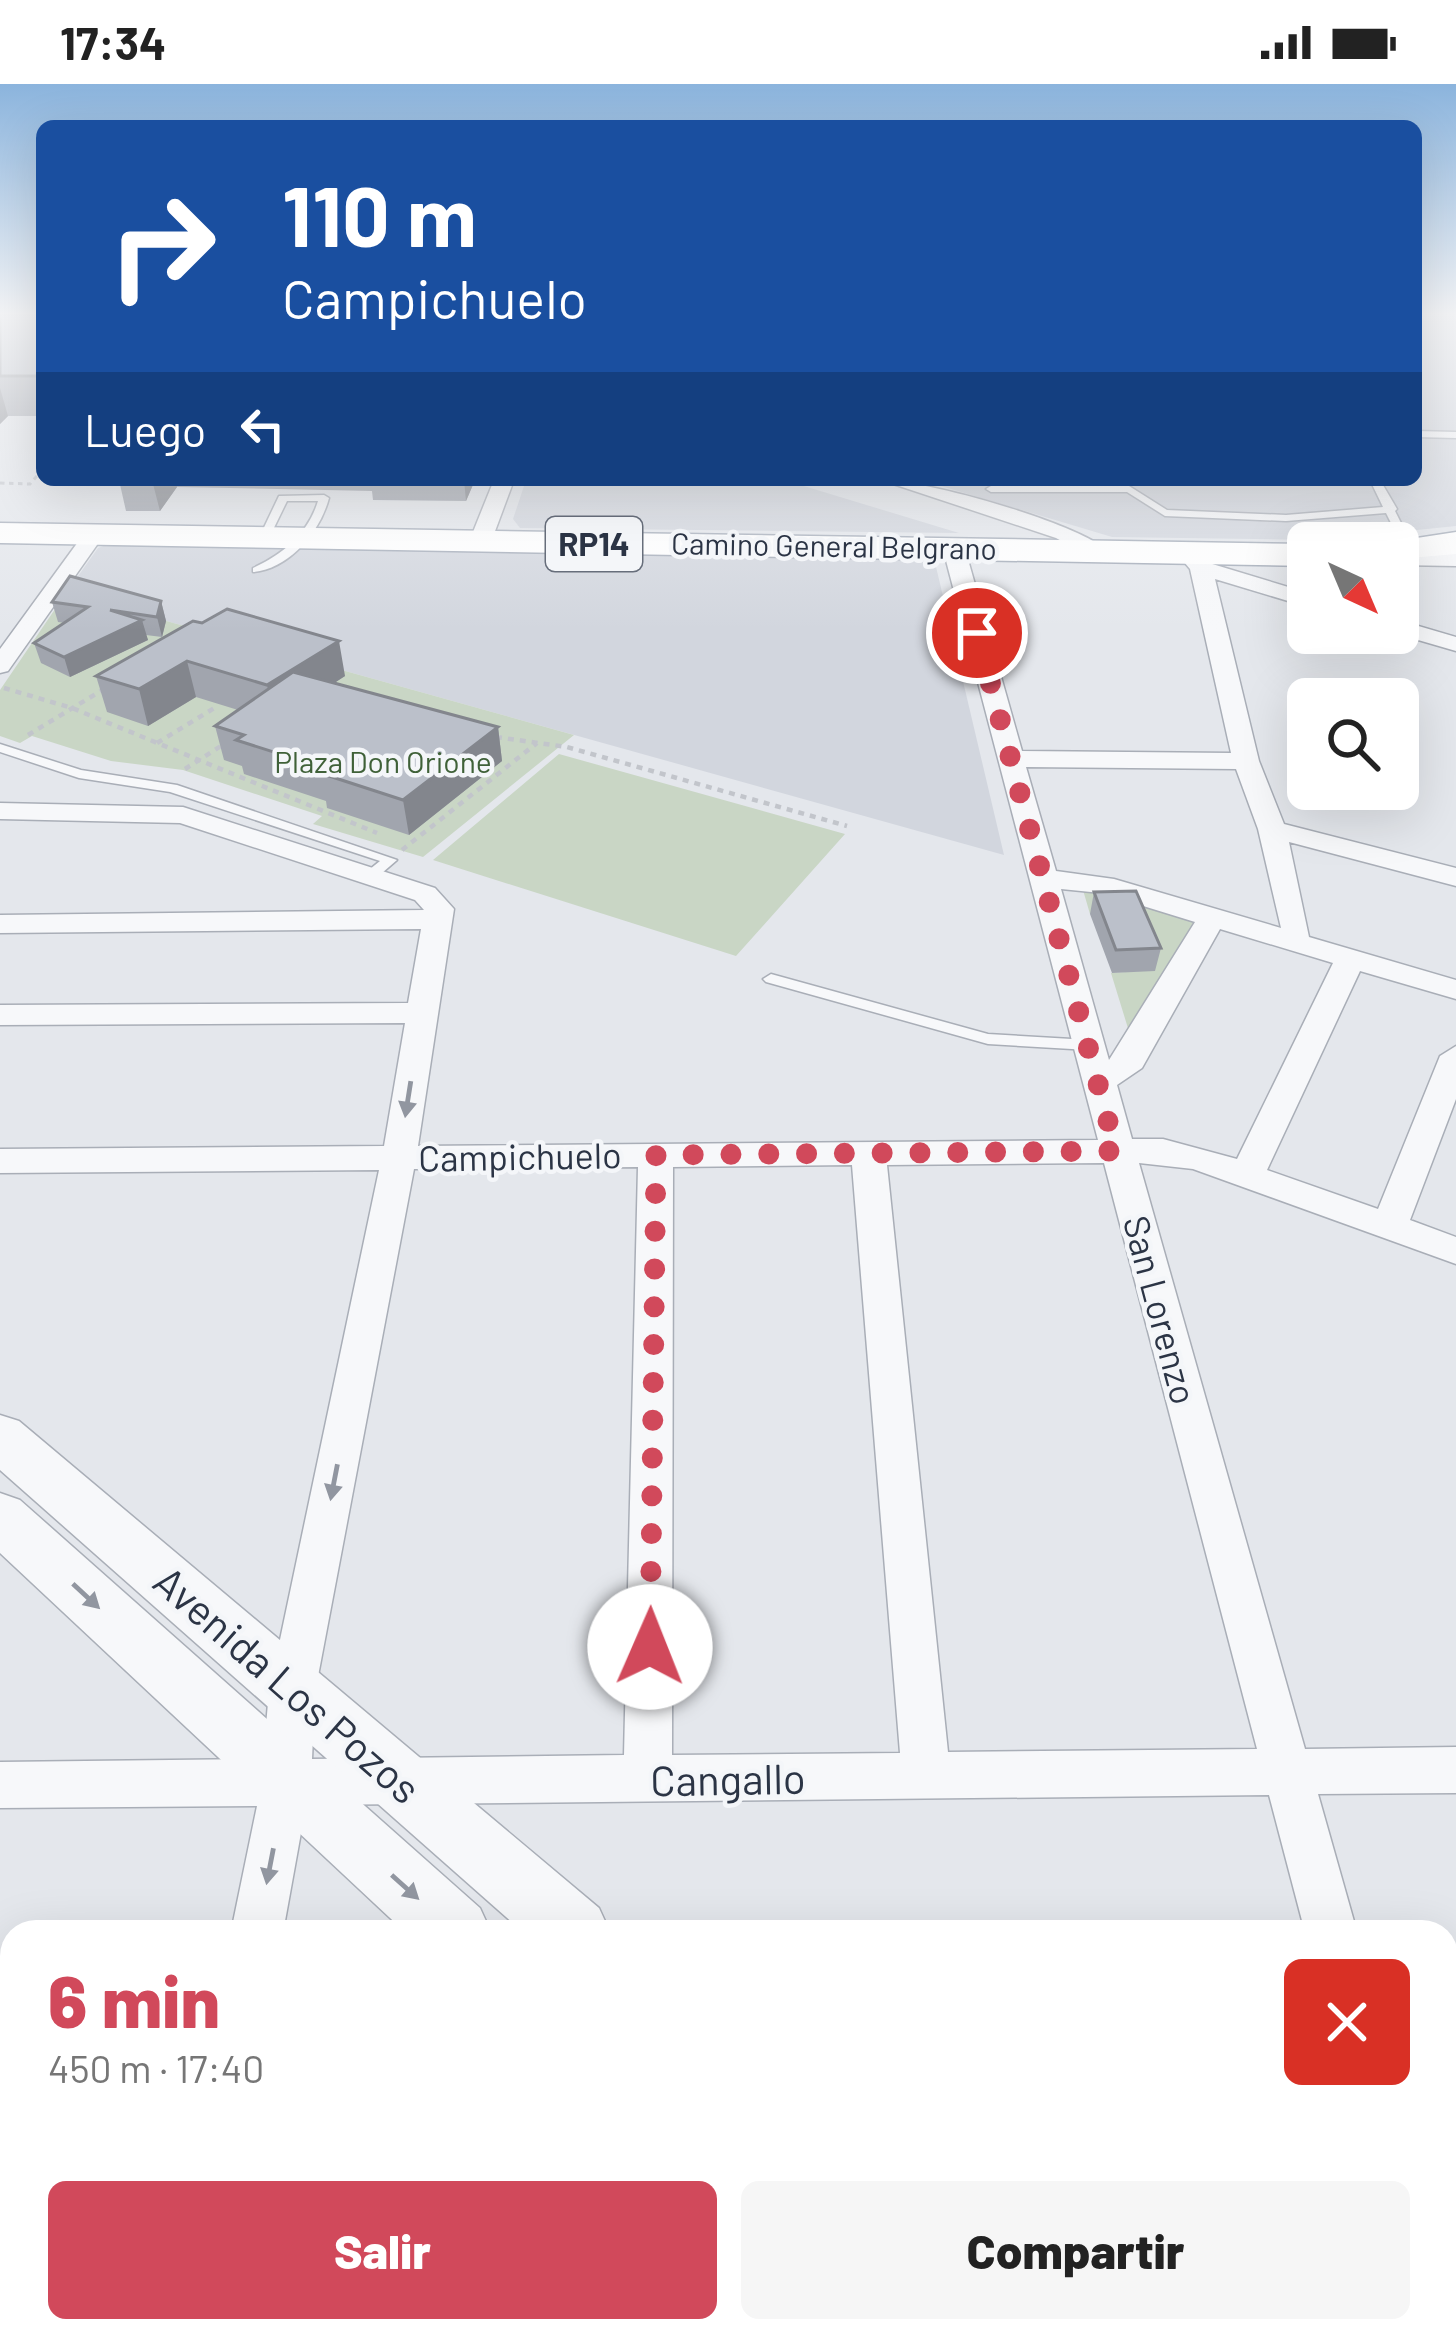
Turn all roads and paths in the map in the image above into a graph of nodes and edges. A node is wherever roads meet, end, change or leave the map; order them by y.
1 (1422, 434) edge
2 (1456, 435) edge
3 (36, 477) edge
4 (0, 483) edge
5 (502, 486) edge
6 (910, 486) edge
7 (1379, 486) edge
8 (991, 489) dead end
9 (1392, 509) junction
10 (1395, 522) edge
11 (0, 533) edge
12 (93, 535) junction
13 (480, 542) junction
14 (1456, 543) edge
15 (1419, 548) edge
16 (274, 549) junction
17 (954, 549) junction
18 (1097, 551) junction
19 (1419, 552) edge
20 (1287, 556) edge
21 (1456, 556) edge
22 (1194, 561) junction
23 (1246, 581) junction
24 (1287, 594) edge
25 (1215, 617) junction
26 (1419, 633) edge
27 (1456, 644) edge
28 (0, 666) edge
29 (112, 684) edge
30 (0, 687) edge
31 (216, 707) dead end
32 (72, 708) junction
33 (492, 737) edge
34 (235, 739) edge
35 (157, 743) junction
36 (537, 743) junction
37 (2, 748) edge
38 (1012, 759) junction
39 (202, 761) junction
40 (1246, 761) junction
41 (151, 784) junction
42 (322, 794) edge
43 (305, 803) junction
44 (0, 811) edge
45 (847, 826) dead end
46 (1272, 829) junction
47 (409, 845) junction
48 (380, 868) junction
49 (1456, 877) edge
50 (1043, 878) junction
51 (437, 910) junction
52 (1213, 916) junction
53 (0, 924) edge
54 (1294, 941) junction
55 (1351, 958) junction
56 (771, 979) dead end
57 (1456, 990) edge
58 (422, 1013) junction
59 (0, 1015) edge
60 (1089, 1045) junction
61 (1456, 1056) edge
62 (1099, 1082) junction
63 (1116, 1151) junction
64 (868, 1154) junction
65 (656, 1155) junction
66 (398, 1158) junction
67 (0, 1162) edge
68 (1246, 1177) junction
69 (1389, 1227) junction
70 (1456, 1251) edge
71 (0, 1437) edge
72 (0, 1517) edge
73 (292, 1692) junction
74 (1456, 1770) edge
75 (1287, 1771) junction
76 (926, 1777) junction
77 (286, 1781) junction
78 (648, 1781) junction
79 (0, 1785) edge
80 (404, 1785) junction
81 (259, 1920) edge
82 (442, 1920) edge
83 (561, 1920) edge
84 (1327, 1920) edge

1 - 2 lane
3 - 4 path
5 - 13 street
6 - 18 street
7 - 9 lane
8 - 9 lane
9 - 10 lane
11 - 12 main road, Camino General Belgrano / RP14
12 - 16 main road, Camino General Belgrano / RP14
12 - 28 street
13 - 16 main road, Camino General Belgrano / RP14
13 - 17 main road, Camino General Belgrano / RP14
14 - 15 main road
16 - 16 lane
17 - 18 main road, Camino General Belgrano / RP14
17 - 38 street, San Lorenzo
18 - 22 main road, Camino General Belgrano / RP14
19 - 21 street
20 - 22 main road, Camino General Belgrano / RP14
22 - 23 street
22 - 25 street
23 - 24 street
23 - 25 street
25 - 40 street
26 - 27 street
29 - 32 path
30 - 32 path
31 - 35 path
32 - 35 path
32 - 37 path
33 - 36 path
34 - 39 path
35 - 39 path
36 - 45 path
36 - 47 path
37 - 41 lane
38 - 40 street
38 - 50 street, San Lorenzo
39 - 41 path
39 - 43 path
40 - 46 street
41 - 48 lane
42 - 43 path
43 - 47 path
44 - 48 street
46 - 49 street
46 - 54 street
47 - 48 path
48 - 51 street
50 - 52 street
50 - 60 street, San Lorenzo
51 - 53 street
51 - 58 street
52 - 54 street
52 - 62 street
54 - 55 street
55 - 57 street
55 - 68 street
56 - 60 lane
58 - 59 street
58 -> 66 street
60 - 62 street, San Lorenzo
61 - 69 street
62 - 63 street, San Lorenzo
63 - 64 street, Campichuelo
63 - 68 street, Campichuelo
63 - 75 street, San Lorenzo
64 - 65 street, Campichuelo
64 - 76 street
65 - 66 street, Campichuelo
65 - 78 street
66 - 67 street, Campichuelo
66 -> 73 street
68 - 69 street, Campichuelo
69 - 70 street, Campichuelo
71 - 73 street, Avenida Los Pozos
72 -> 77 street, Avenida Los Pozos
73 - 77 street
73 - 80 street, Avenida Los Pozos
74 - 75 street, Cangallo
75 - 76 street, Cangallo
75 - 84 street, San Lorenzo
76 - 78 street, Cangallo
77 - 79 street, Cangallo
77 - 80 street, Cangallo
77 -> 81 street
77 -> 82 street, Avenida Los Pozos
78 - 80 street, Cangallo
80 - 83 street, Avenida Los Pozos

